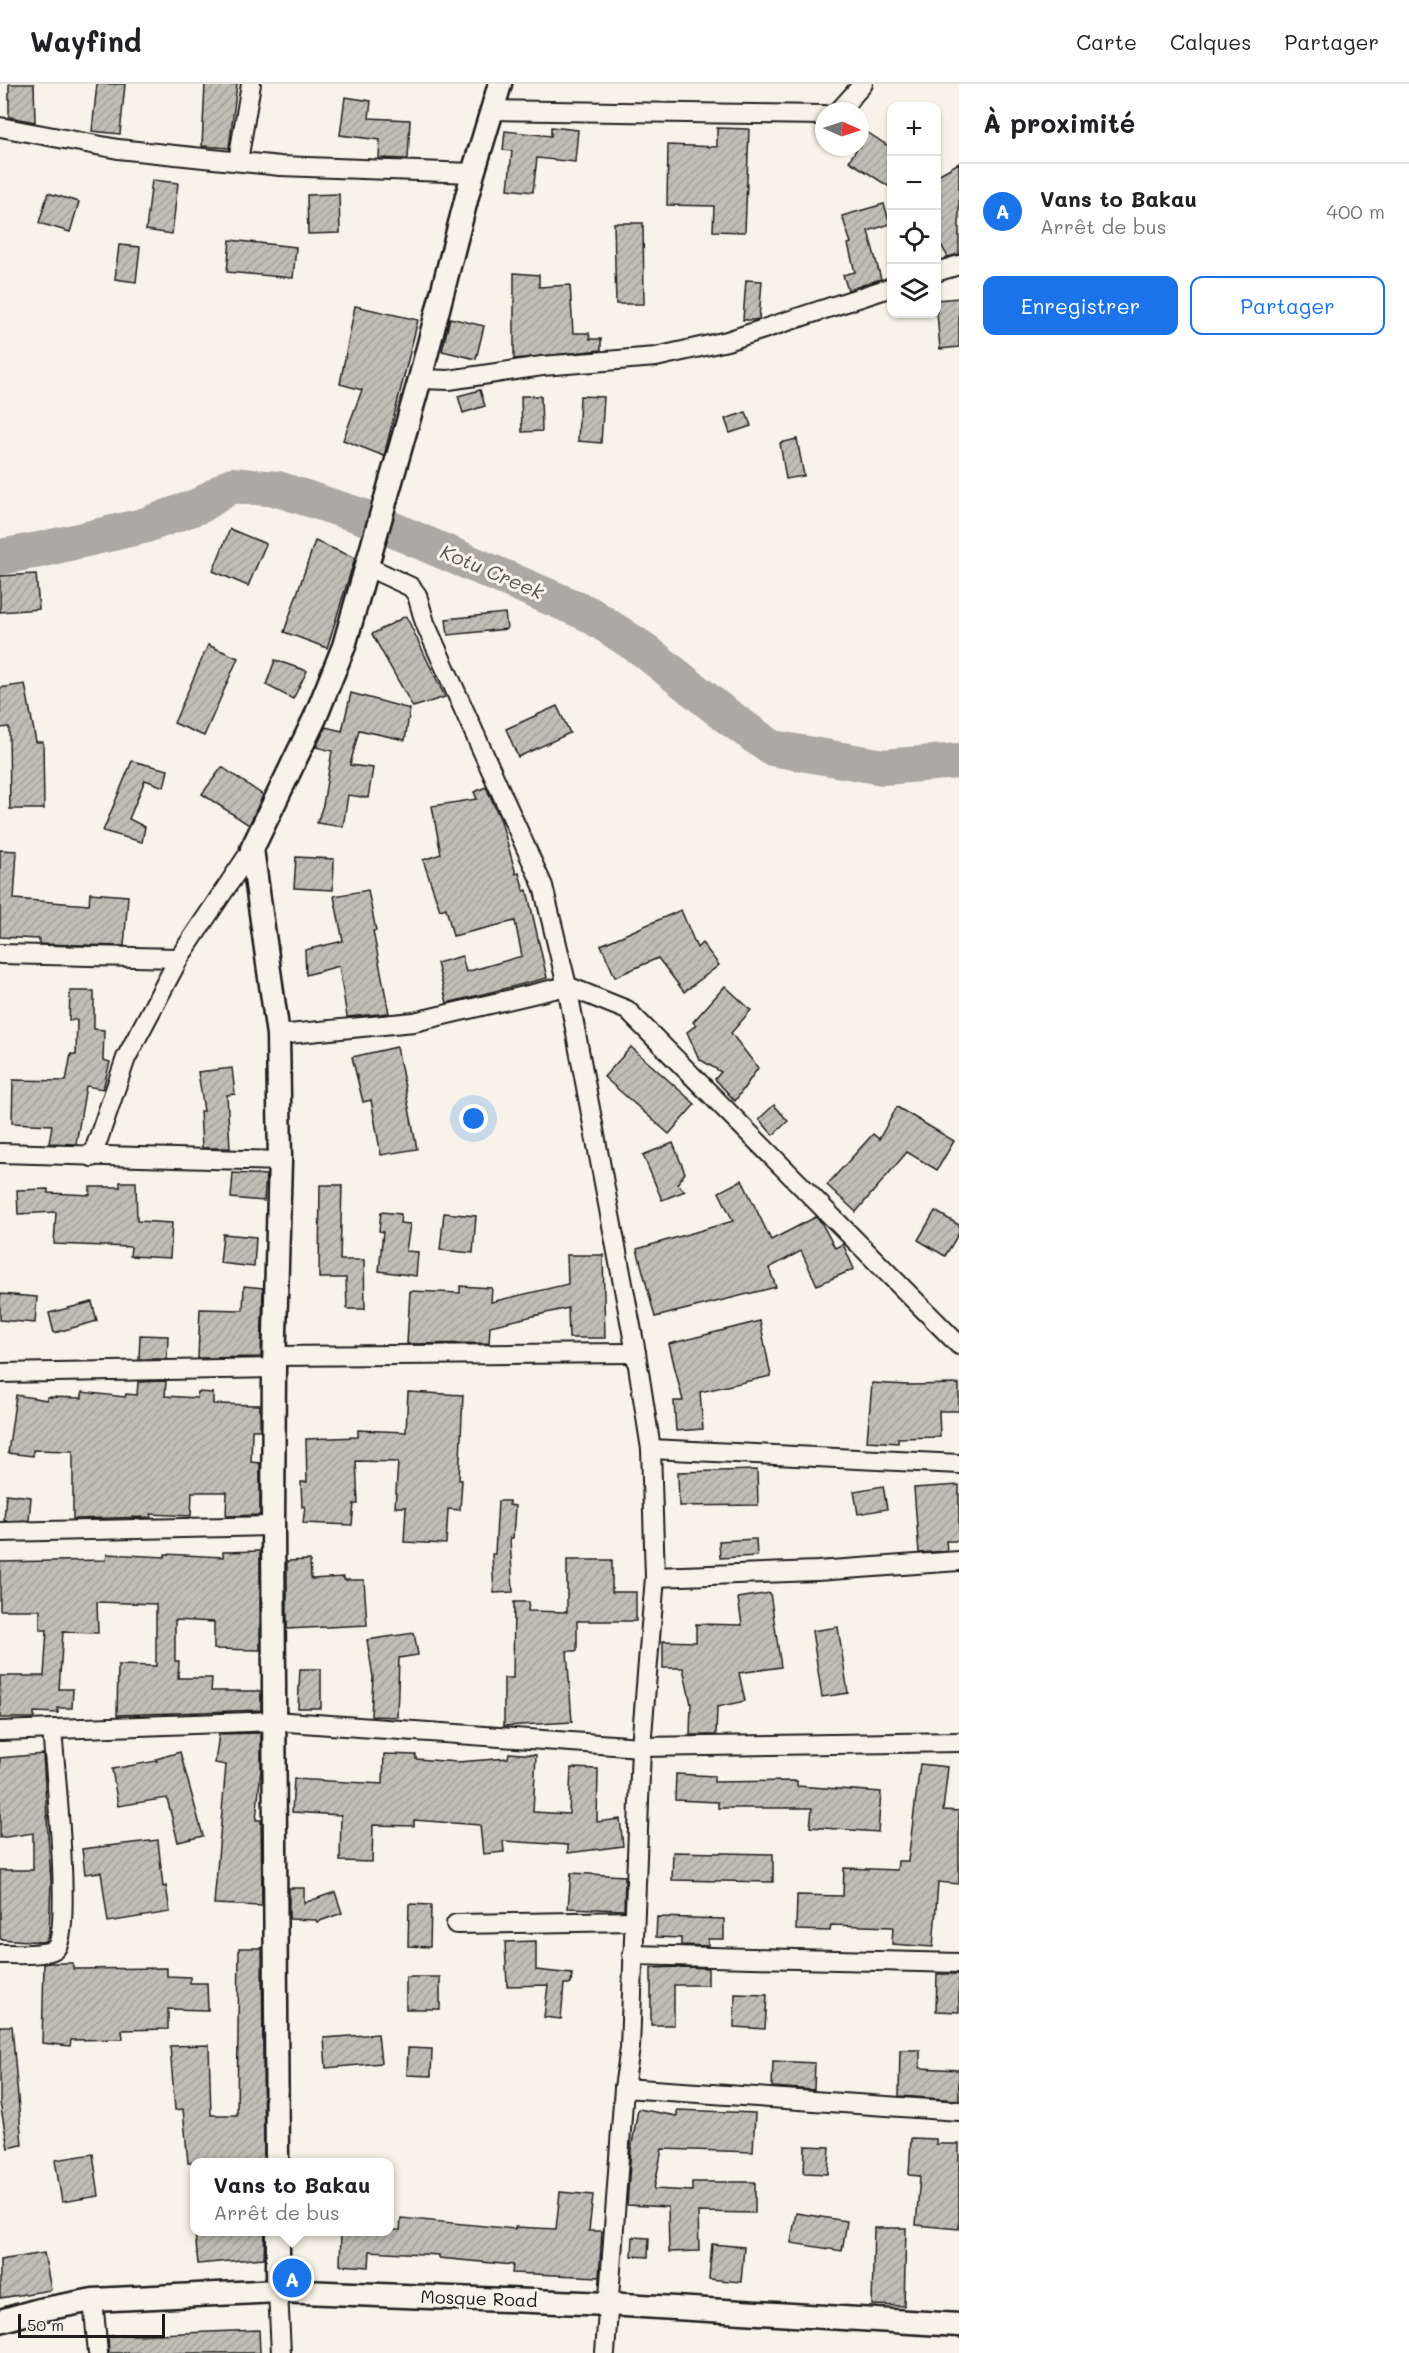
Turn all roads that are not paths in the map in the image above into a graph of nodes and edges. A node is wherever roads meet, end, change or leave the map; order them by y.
1 (251, 84) edge
2 (500, 84) edge
3 (863, 84) edge
4 (847, 102) edge
5 (491, 110) junction
6 (815, 116) edge
7 (0, 127) edge
8 (238, 161) junction
9 (473, 173) junction
10 (959, 265) edge
11 (941, 270) edge
12 (887, 288) edge
13 (420, 379) junction
14 (368, 567) junction
15 (252, 849) junction
16 (0, 954) edge
17 (179, 958) junction
18 (567, 986) junction
19 (278, 1035) junction
20 (0, 1153) edge
21 (92, 1157) junction
22 (280, 1161) junction
23 (959, 1345) edge
24 (636, 1353) junction
25 (275, 1362) junction
26 (0, 1373) edge
27 (651, 1449) junction
28 (959, 1464) edge
29 (273, 1526) junction
30 (0, 1532) edge
31 (959, 1561) edge
32 (655, 1577) junction
33 (274, 1721) junction
34 (52, 1729) junction
35 (0, 1731) edge
36 (959, 1742) edge
37 (641, 1747) junction
38 (634, 1921) junction
39 (456, 1924) dead end
40 (0, 1954) edge
41 (632, 1955) junction
42 (959, 1963) edge
43 (624, 2088) junction
44 (959, 2111) edge
45 (277, 2158) edge
46 (278, 2236) edge
47 (279, 2291) junction
48 (93, 2300) junction
49 (608, 2304) junction
50 (0, 2321) edge
51 (959, 2325) edge
52 (98, 2353) edge
53 (281, 2353) edge
54 (605, 2353) edge

1 - 8 street
2 - 5 street
3 - 4 street
5 - 6 street
5 - 9 street
7 - 8 street
8 - 9 street
9 - 13 street
10 - 11 street
12 - 13 street
13 - 14 street
14 - 15 street
14 - 18 street
15 - 17 street
15 - 19 street
16 - 17 street
17 - 21 street
18 - 19 street
18 - 23 street
18 - 24 street
19 - 22 street
20 - 21 street
21 - 22 street
22 - 25 street
24 - 25 street
24 - 27 street
25 - 26 street
25 - 29 street
27 - 28 street
27 - 32 street
29 - 30 street
29 - 33 street
31 - 32 street
32 - 37 street
33 - 34 street
33 - 37 street
33 - 45 street
34 - 35 street
34 - 40 street
36 - 37 street
37 - 38 street
38 - 39 street
38 - 41 street
41 - 42 street
41 - 43 street
43 - 44 street
43 - 49 street
46 - 47 street
47 - 48 street, Mosque Road
47 - 49 street, Mosque Road
47 - 53 street
48 - 50 street, Mosque Road
48 - 52 street
49 - 51 street, Mosque Road
49 - 54 street

